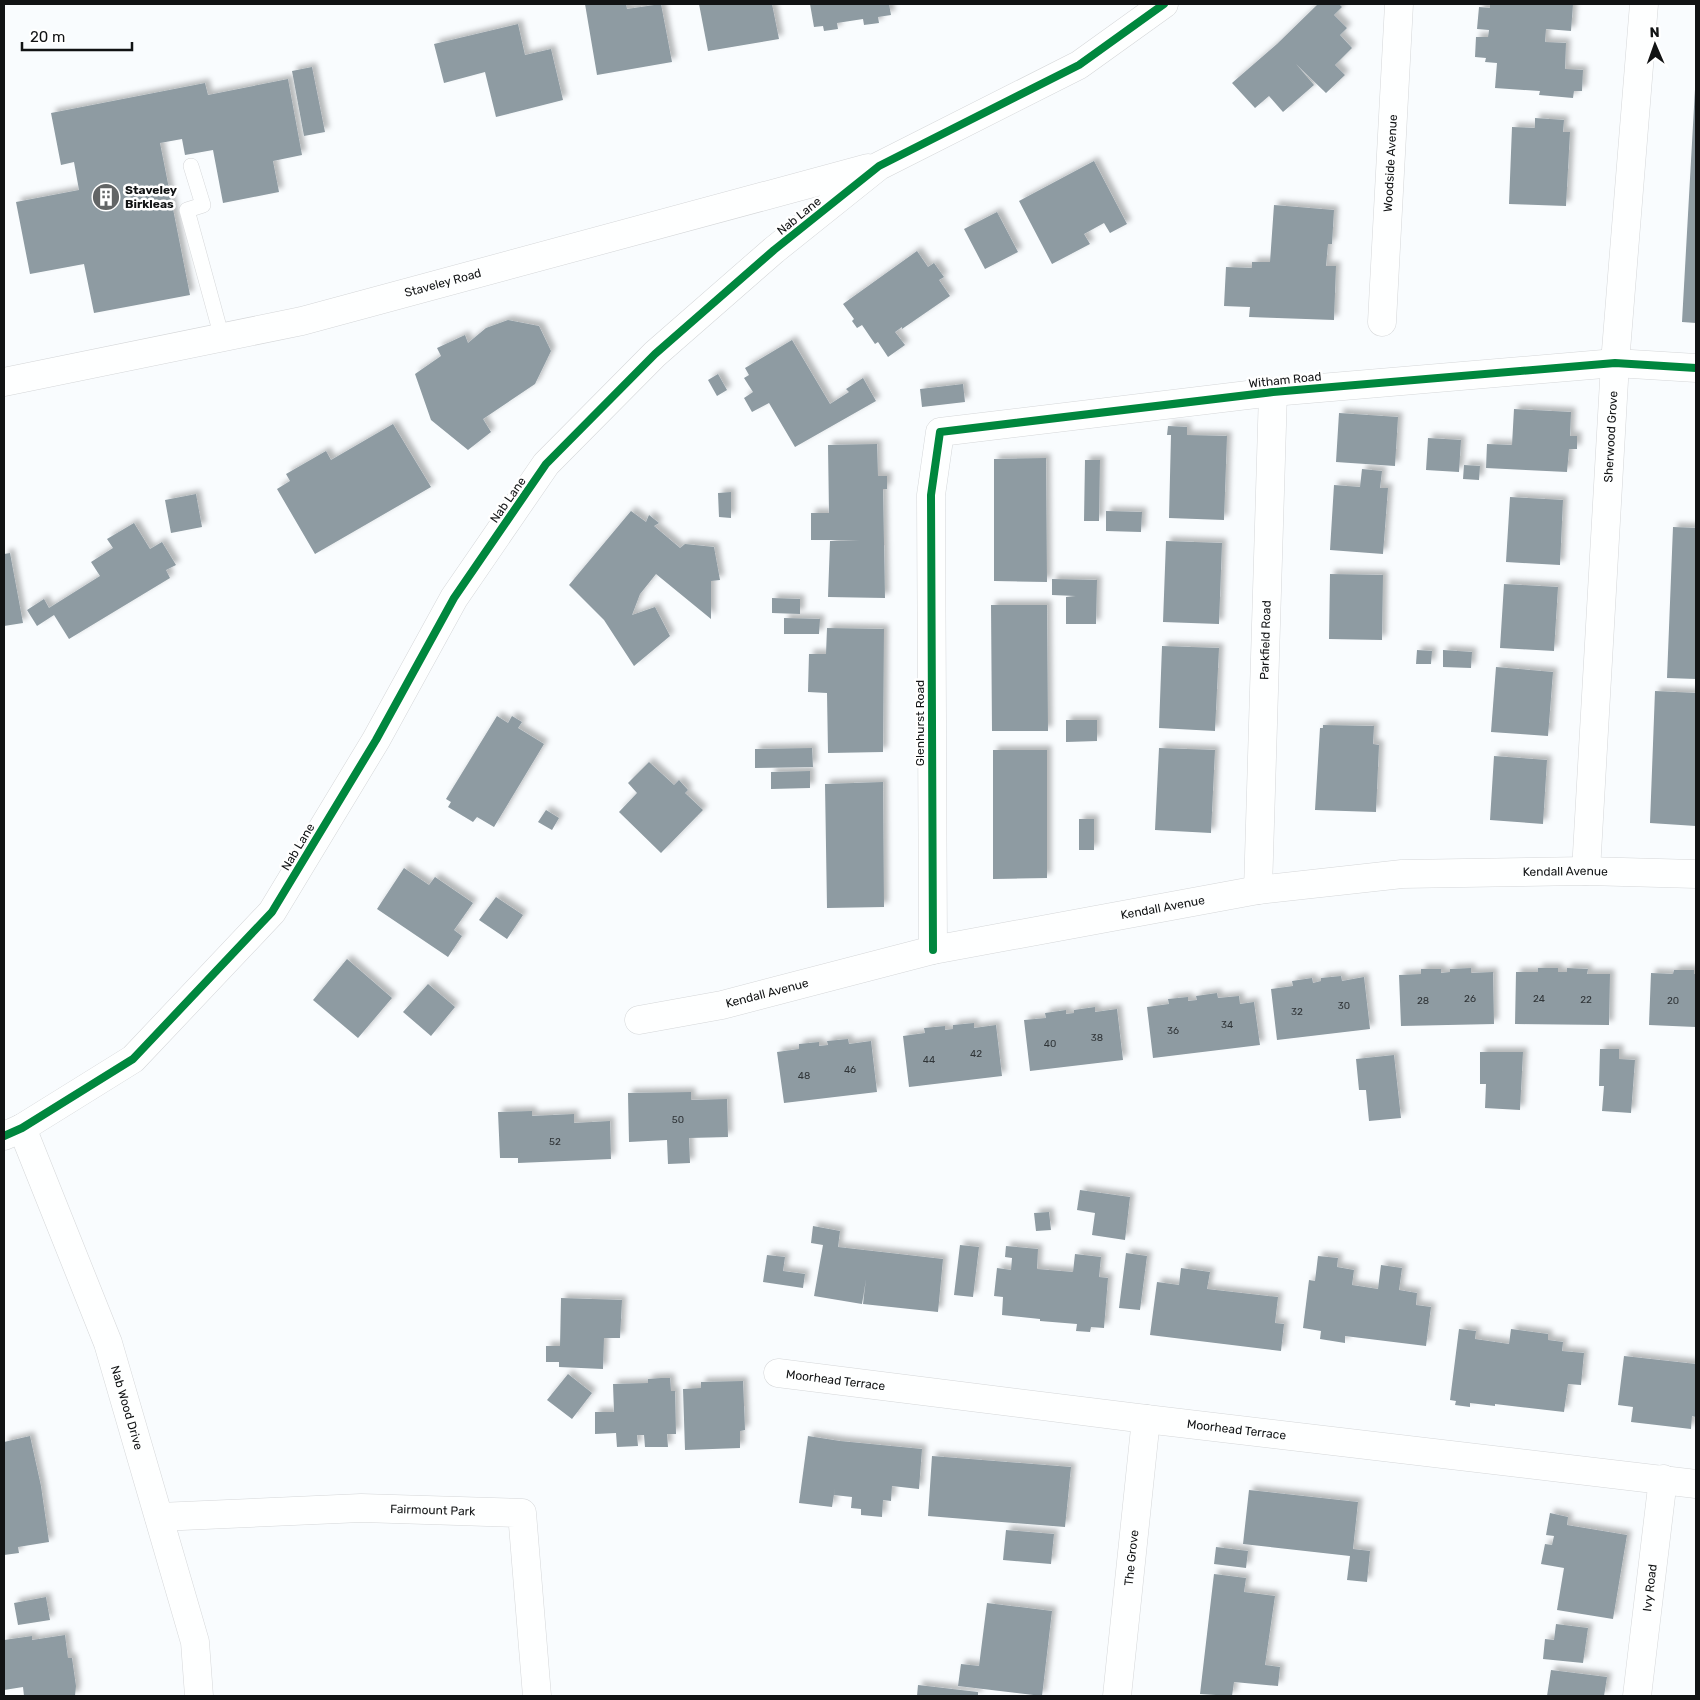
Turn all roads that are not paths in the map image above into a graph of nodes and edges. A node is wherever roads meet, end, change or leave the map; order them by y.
1 (1164, 4) edge
2 (1399, 4) edge
3 (1644, 4) edge
4 (191, 166) dead end
5 (879, 166) junction
6 (1382, 322) dead end
7 (222, 338) junction
8 (1615, 363) junction
9 (1696, 368) edge
10 (4, 382) edge
11 (1273, 392) junction
12 (931, 495) joint
13 (1586, 871) junction
14 (1696, 874) edge
15 (1258, 890) junction
16 (932, 950) junction
17 (639, 1020) dead end
18 (13, 1132) edge
19 (778, 1373) dead end
20 (1146, 1420) junction
21 (1663, 1479) junction
22 (1696, 1484) edge
23 (159, 1517) junction
24 (199, 1696) edge
25 (537, 1696) edge
26 (1117, 1696) edge
27 (1637, 1696) edge

1 - 5 street, Nab Lane
2 - 6 street, Woodside Avenue
3 - 8 street, Sherwood Grove
4 - 7 lane
5 - 7 street, Staveley Road
5 - 18 street, Nab Lane
7 - 10 street, Staveley Road
8 - 9 street, Witham Road
8 - 11 street, Witham Road
8 - 13 street, Sherwood Grove
11 - 12 street, Witham Road
11 - 15 street, Parkfield Road
12 - 16 street, Glenhurst Road
13 - 14 street, Kendall Avenue
13 - 15 street, Kendall Avenue
15 - 16 street, Kendall Avenue
16 - 17 street, Kendall Avenue
18 - 23 street, Nab Wood Drive
19 - 20 street, Moorhead Terrace
20 - 21 street, Moorhead Terrace
20 - 26 street, The Grove
21 - 22 street, Moorhead Terrace
21 - 27 street, Ivy Road
23 - 24 street, Nab Wood Drive
23 - 25 street, Fairmount Park

